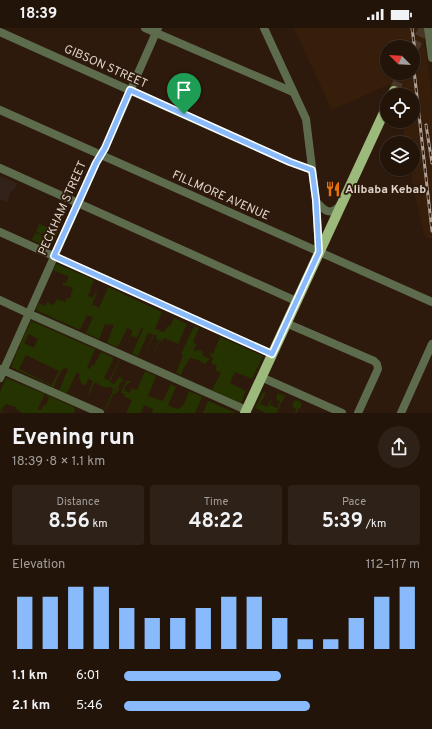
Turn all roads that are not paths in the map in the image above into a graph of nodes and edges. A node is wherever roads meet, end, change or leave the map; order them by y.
1 (145, 28) edge
2 (264, 28) edge
3 (428, 28) edge
4 (157, 30) edge
5 (0, 32) edge
6 (432, 58) edge
7 (130, 90) junction
8 (293, 92) junction
9 (0, 110) edge
10 (380, 121) edge
11 (100, 155) junction
12 (0, 168) edge
13 (312, 170) junction
14 (316, 200) junction
15 (344, 200) junction
16 (78, 203) junction
17 (0, 232) edge
18 (319, 252) junction
19 (54, 256) junction
20 (0, 300) edge
21 (296, 302) junction
22 (432, 302) edge
23 (29, 313) junction
24 (286, 323) junction
25 (432, 344) edge
26 (272, 354) junction
27 (1, 372) edge
28 (261, 377) junction
29 (245, 412) edge
30 (100, 413) edge
31 (342, 413) edge
32 (358, 413) edge
33 (401, 413) edge

1 - 4 street
2 - 8 street
3 - 6 street
4 - 7 street, PECKHAM STREET
4 - 8 street
5 - 7 street, GIBSON STREET
7 - 11 street, PECKHAM STREET
7 - 13 street, GIBSON STREET
8 - 13 street
9 - 11 street, FILLMORE AVENUE
10 - 15 main road
11 - 16 street, PECKHAM STREET
11 - 18 street, FILLMORE AVENUE
12 - 16 street
13 - 14 street
14 - 15 street
14 - 18 street
15 - 18 main road
16 - 19 street, PECKHAM STREET
16 - 21 street
17 - 19 street
18 - 21 main road
18 - 22 street, FILLMORE AVENUE
19 - 23 street, PECKHAM STREET
19 - 26 street
20 - 23 street
21 - 24 main road
23 - 27 street, PECKHAM STREET
23 - 29 street
24 - 26 main road
24 - 32 street
25 - 33 street
26 - 28 main road
27 - 30 street
28 - 29 main road
28 - 31 street

